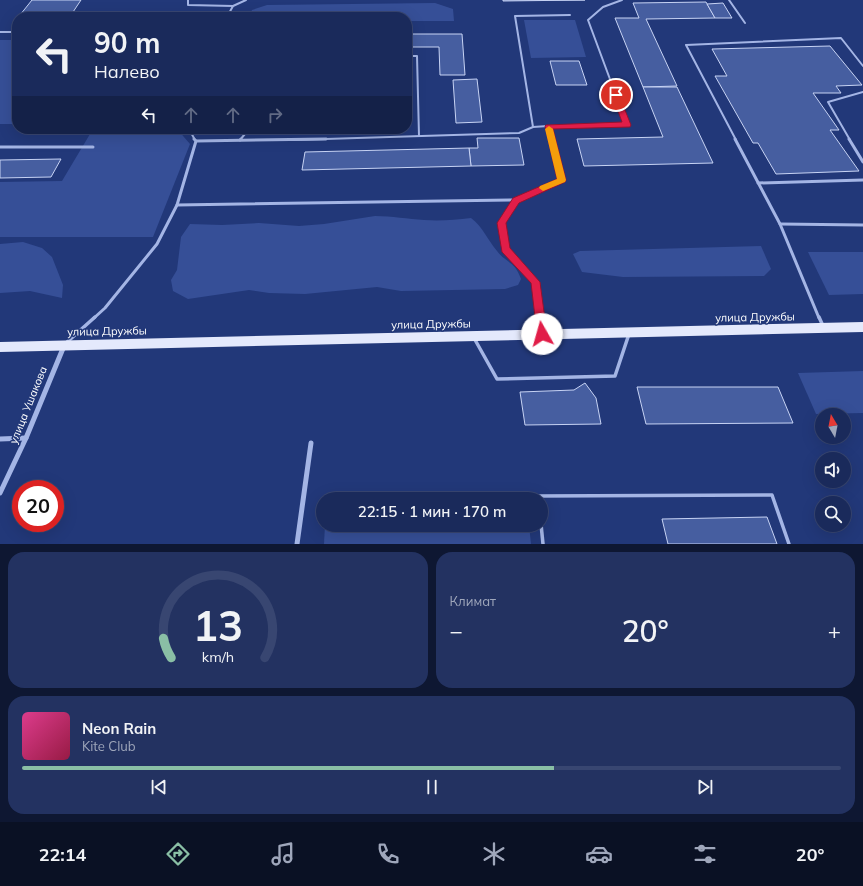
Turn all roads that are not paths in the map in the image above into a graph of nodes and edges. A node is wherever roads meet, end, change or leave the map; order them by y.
1 (188, 0) edge
2 (246, 0) edge
3 (622, 0) edge
4 (729, 0) edge
5 (233, 6) junction
6 (230, 12) edge
7 (570, 15) dead end
8 (745, 23) dead end
9 (0, 32) edge
10 (12, 32) edge
11 (412, 56) edge
12 (863, 66) edge
13 (863, 92) edge
14 (548, 126) junction
15 (533, 127) junction
16 (191, 134) edge
17 (244, 134) edge
18 (419, 136) junction
19 (196, 140) junction
20 (240, 140) junction
21 (93, 146) dead end
22 (0, 147) edge
23 (863, 162) edge
24 (863, 180) edge
25 (758, 183) junction
26 (516, 200) junction
27 (176, 204) junction
28 (780, 224) junction
29 (863, 224) edge
30 (824, 328) junction
31 (863, 328) edge
32 (629, 332) junction
33 (542, 334) junction
34 (473, 336) junction
35 (64, 345) junction
36 (0, 346) edge
37 (26, 438) junction
38 (0, 439) edge
39 (311, 443) dead end
40 (0, 493) edge
41 (548, 496) edge
42 (542, 532) edge
43 (298, 544) edge
44 (543, 544) edge
45 (789, 544) edge

1 - 5 lane
2 - 5 lane
3 - 14 lane
4 - 8 lane
5 - 6 lane
7 - 15 lane
9 - 10 lane
11 - 18 lane
12 - 25 lane
13 - 23 lane
14 - 15 lane
14 - 26 lane
15 - 18 lane
16 - 19 lane
17 - 20 lane
18 - 20 lane
19 - 20 lane
19 - 27 lane
21 - 22 lane
24 - 25 lane
25 - 28 lane
26 - 27 lane
26 - 33 lane
27 - 35 lane
28 - 29 lane
28 - 30 lane
30 - 31 main road, улица Дружбы
30 - 32 main road, улица Дружбы
32 - 33 main road, улица Дружбы
32 - 34 lane
33 - 34 main road, улица Дружбы
34 - 35 main road, улица Дружбы
35 - 36 main road, улица Дружбы
35 - 37 street, улица Ушакова
37 - 38 street
37 - 40 street, улица Ушакова
39 - 43 street
41 - 45 lane
42 - 44 lane

